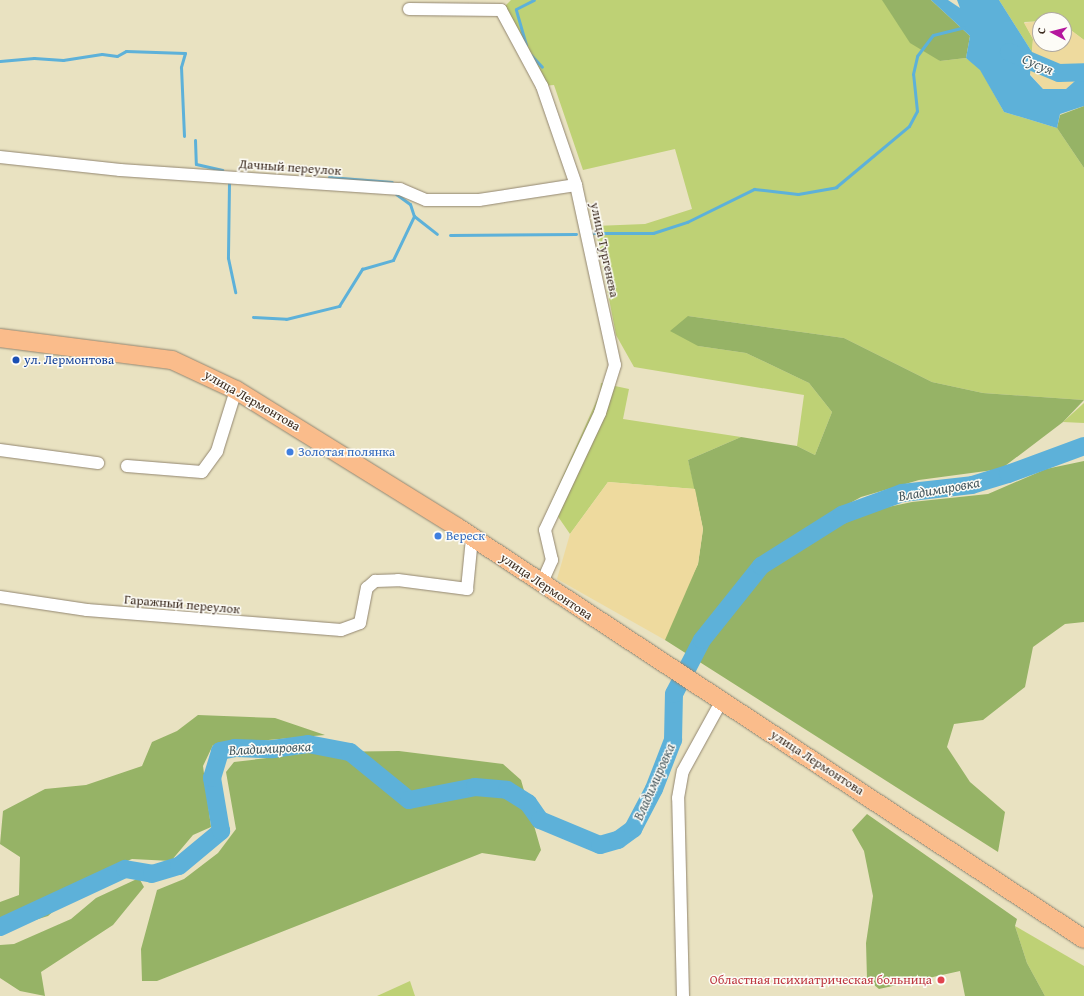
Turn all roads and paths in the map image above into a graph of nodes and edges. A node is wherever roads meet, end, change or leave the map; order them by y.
1 (409, 9) dead end
2 (0, 157) edge
3 (576, 185) junction
4 (0, 338) edge
5 (236, 390) junction
6 (0, 450) edge
7 (98, 464) dead end
8 (126, 466) dead end
9 (472, 538) junction
10 (541, 585) junction
11 (0, 598) edge
12 (722, 700) junction
13 (1084, 939) edge
14 (683, 996) edge

1 - 3 street, улица Тургенева
2 - 3 street, Дачный переулок
3 - 10 street, улица Тургенева
4 - 5 highway, улица Лермонтова
5 - 8 street
5 - 9 highway, улица Лермонтова
6 - 7 street
9 - 10 highway, улица Лермонтова
9 - 11 street, Гаражный переулок
10 - 12 highway, улица Лермонтова
12 - 13 highway, улица Лермонтова
12 - 14 street

